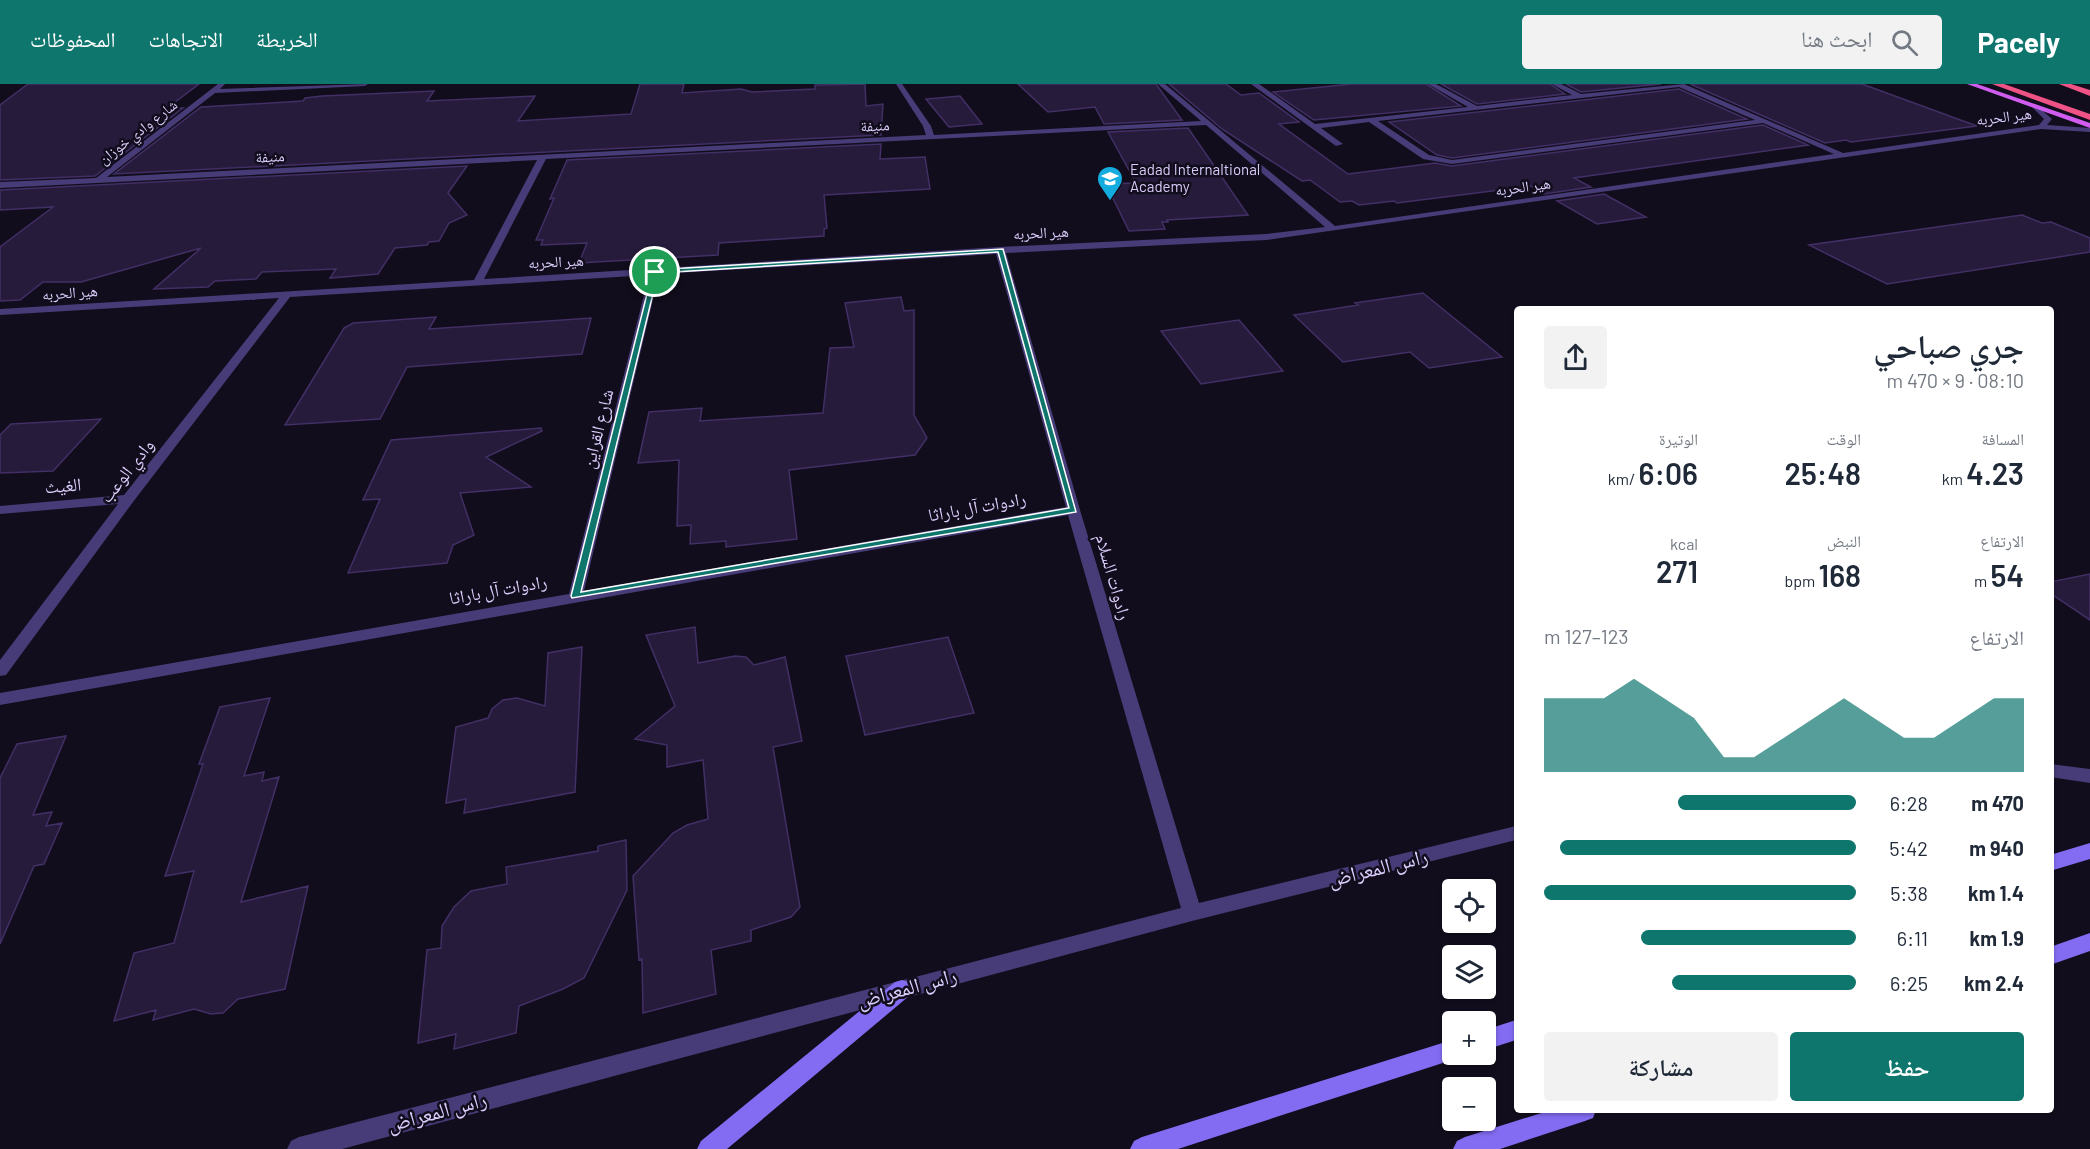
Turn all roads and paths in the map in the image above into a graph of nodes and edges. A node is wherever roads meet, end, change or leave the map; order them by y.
1 (222, 84) edge
2 (365, 84) edge
3 (899, 84) edge
4 (1161, 84) edge
5 (1254, 84) edge
6 (1431, 84) edge
7 (1555, 84) edge
8 (1970, 84) edge
9 (1996, 84) edge
10 (2017, 84) edge
11 (2063, 84) edge
12 (1679, 85) edge
13 (214, 91) junction
14 (2090, 93) edge
15 (1581, 96) junction
16 (2035, 106) junction
17 (2090, 107) edge
18 (1476, 108) junction
19 (2090, 117) edge
20 (1371, 120) junction
21 (1764, 121) junction
22 (1210, 123) junction
23 (1314, 126) junction
24 (2090, 126) edge
25 (2041, 127) junction
26 (2090, 130) edge
27 (931, 138) junction
28 (1339, 144) dead end
29 (1841, 155) junction
30 (542, 159) junction
31 (98, 180) junction
32 (0, 185) edge
33 (1332, 229) junction
34 (1000, 250) junction
35 (655, 272) junction
36 (478, 282) junction
37 (287, 294) junction
38 (0, 312) edge
39 (128, 499) junction
40 (0, 510) edge
41 (1073, 510) junction
42 (576, 596) junction
43 (0, 671) edge
44 (0, 699) edge
45 (2054, 771) edge
46 (2090, 776) edge
47 (1514, 833) edge
48 (2090, 851) edge
49 (2054, 862) edge
50 (1192, 913) junction
51 (2090, 942) edge
52 (2054, 955) edge
53 (902, 989) junction
54 (1514, 1031) edge
55 (1496, 1036) edge
56 (1442, 1053) edge
57 (1576, 1113) edge
58 (299, 1149) edge
59 (710, 1149) edge
60 (1142, 1149) edge
61 (1465, 1149) edge

1 - 13 street, شارع وادي خوزان
2 - 13 street
3 - 27 street
4 - 22 street
5 - 23 street
6 - 18 street
7 - 15 street
8 - 16 main road
9 - 19 highway
10 - 17 highway
11 - 14 highway
12 - 15 street
12 - 21 street
13 - 31 street, شارع وادي خوزان
15 - 18 street
16 - 24 main road
16 - 25 street, هير الحربه
18 - 20 street
20 - 21 street
20 - 23 street
21 - 29 street
22 - 27 street, منيفة
22 - 33 street
23 - 28 street
25 - 26 street, هير الحربه
25 - 29 street, هير الحربه
27 - 30 street, منيفة
29 - 33 street, هير الحربه
30 - 31 street, منيفة
30 - 36 street
31 - 32 street, منيفة
33 - 34 street, هير الحربه
34 - 35 street, هير الحربه
34 - 41 street, رادوات السلام
35 - 36 street, هير الحربه
35 - 42 street, شارع القراين
36 - 37 street, هير الحربه
37 - 38 street, هير الحربه
37 - 39 street, وادي الوعب
39 - 40 street, الغيث
39 - 43 street, وادي الوعب
41 - 42 street, رادوات آل باراثا
41 - 50 street, رادوات السلام
42 - 44 street, رادوات آل باراثا
45 - 46 street
47 - 50 street, راس المعراض
48 - 49 street
50 - 53 street, راس المعراض
51 - 52 street
53 - 58 street, راس المعراض
53 - 59 street
54 - 55 street
56 - 60 street
57 - 61 street

